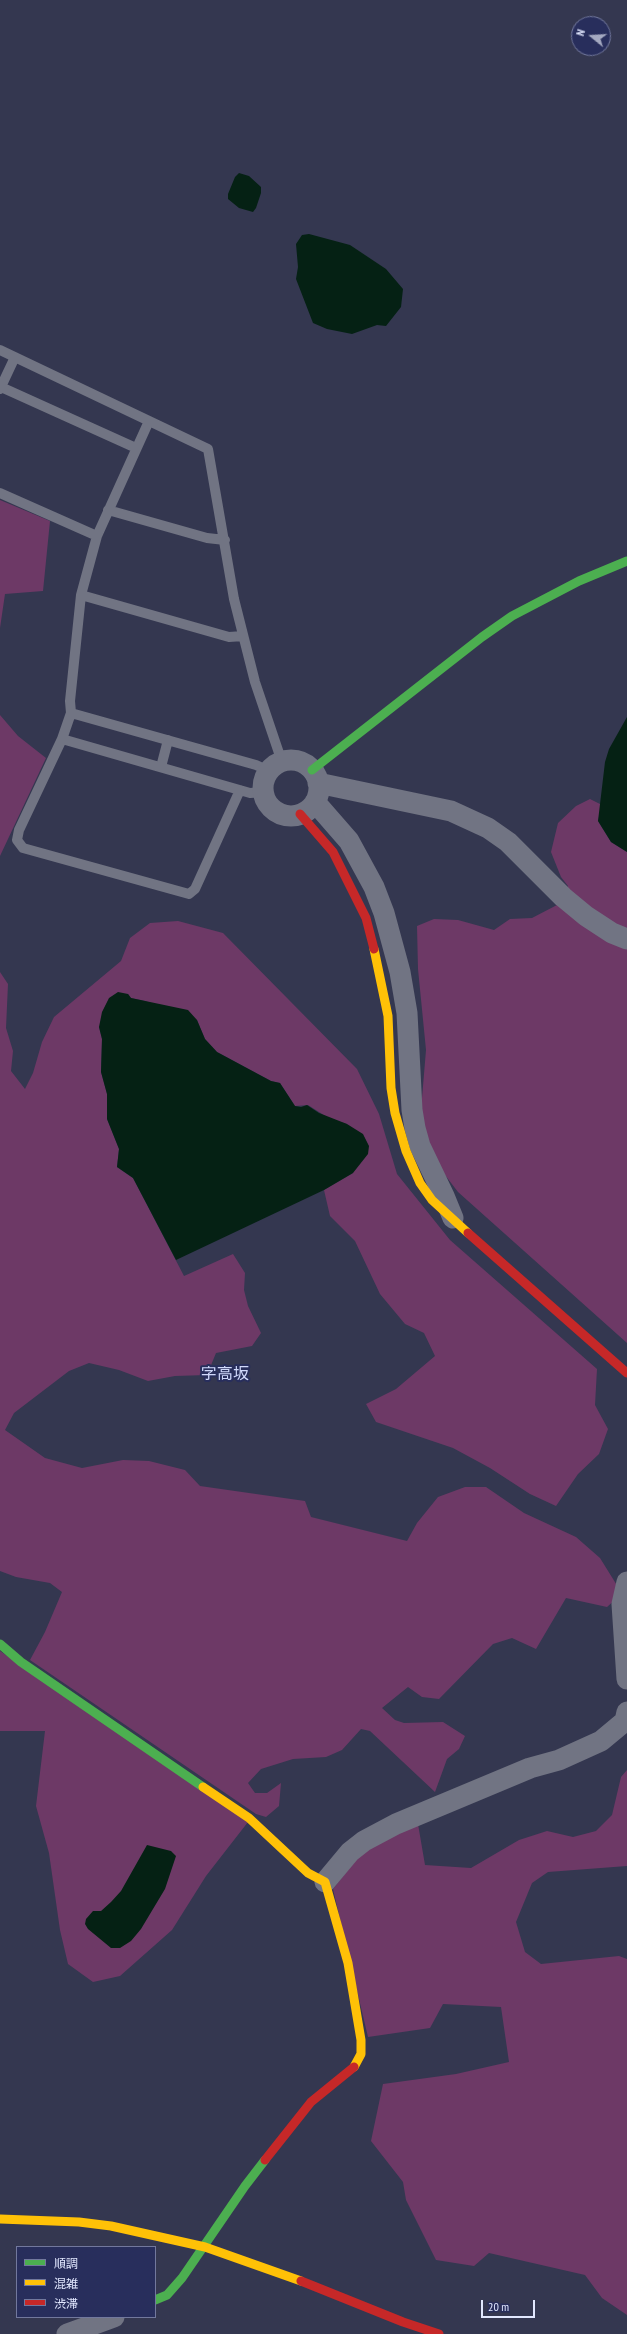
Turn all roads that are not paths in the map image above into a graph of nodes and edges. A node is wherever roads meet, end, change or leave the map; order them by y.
1 (0, 350) edge
2 (15, 357) junction
3 (1, 388) edge
4 (149, 422) junction
5 (136, 448) junction
6 (0, 493) edge
7 (108, 510) junction
8 (96, 536) junction
9 (225, 540) junction
10 (627, 561) edge
11 (81, 595) junction
12 (244, 636) junction
13 (72, 713) junction
14 (62, 739) junction
15 (168, 740) junction
16 (160, 767) junction
17 (276, 767) junction
18 (240, 790) junction
19 (264, 792) junction
20 (311, 792) junction
21 (627, 939) edge
22 (453, 1218) joint
23 (627, 1373) edge
24 (627, 1582) edge
25 (0, 1644) edge
26 (627, 1679) edge
27 (626, 1718) edge
28 (325, 1882) junction
29 (0, 2218) edge
30 (205, 2247) junction
31 (156, 2300) edge
32 (111, 2318) edge
33 (68, 2334) edge
34 (439, 2334) edge

1 - 2 lane
2 - 3 lane
2 - 4 lane
3 - 5 lane
4 - 5 lane
4 - 9 lane
5 - 7 lane
6 - 8 lane
7 - 8 lane
7 - 9 lane
8 - 11 lane
9 - 12 lane
10 - 20 street
11 - 12 lane
11 - 13 lane
12 - 17 lane
13 - 14 lane
13 - 15 lane
14 - 16 lane
14 - 18 lane
15 - 16 lane
15 - 17 lane
16 - 18 lane
17 - 19 street
17 - 20 street
18 - 19 lane
19 - 20 street
20 - 21 street
20 - 22 street
22 - 23 street
24 - 26 street
25 - 28 street
27 - 28 street
28 - 30 street
29 - 30 street
30 - 31 street
30 - 34 street
32 - 33 street

